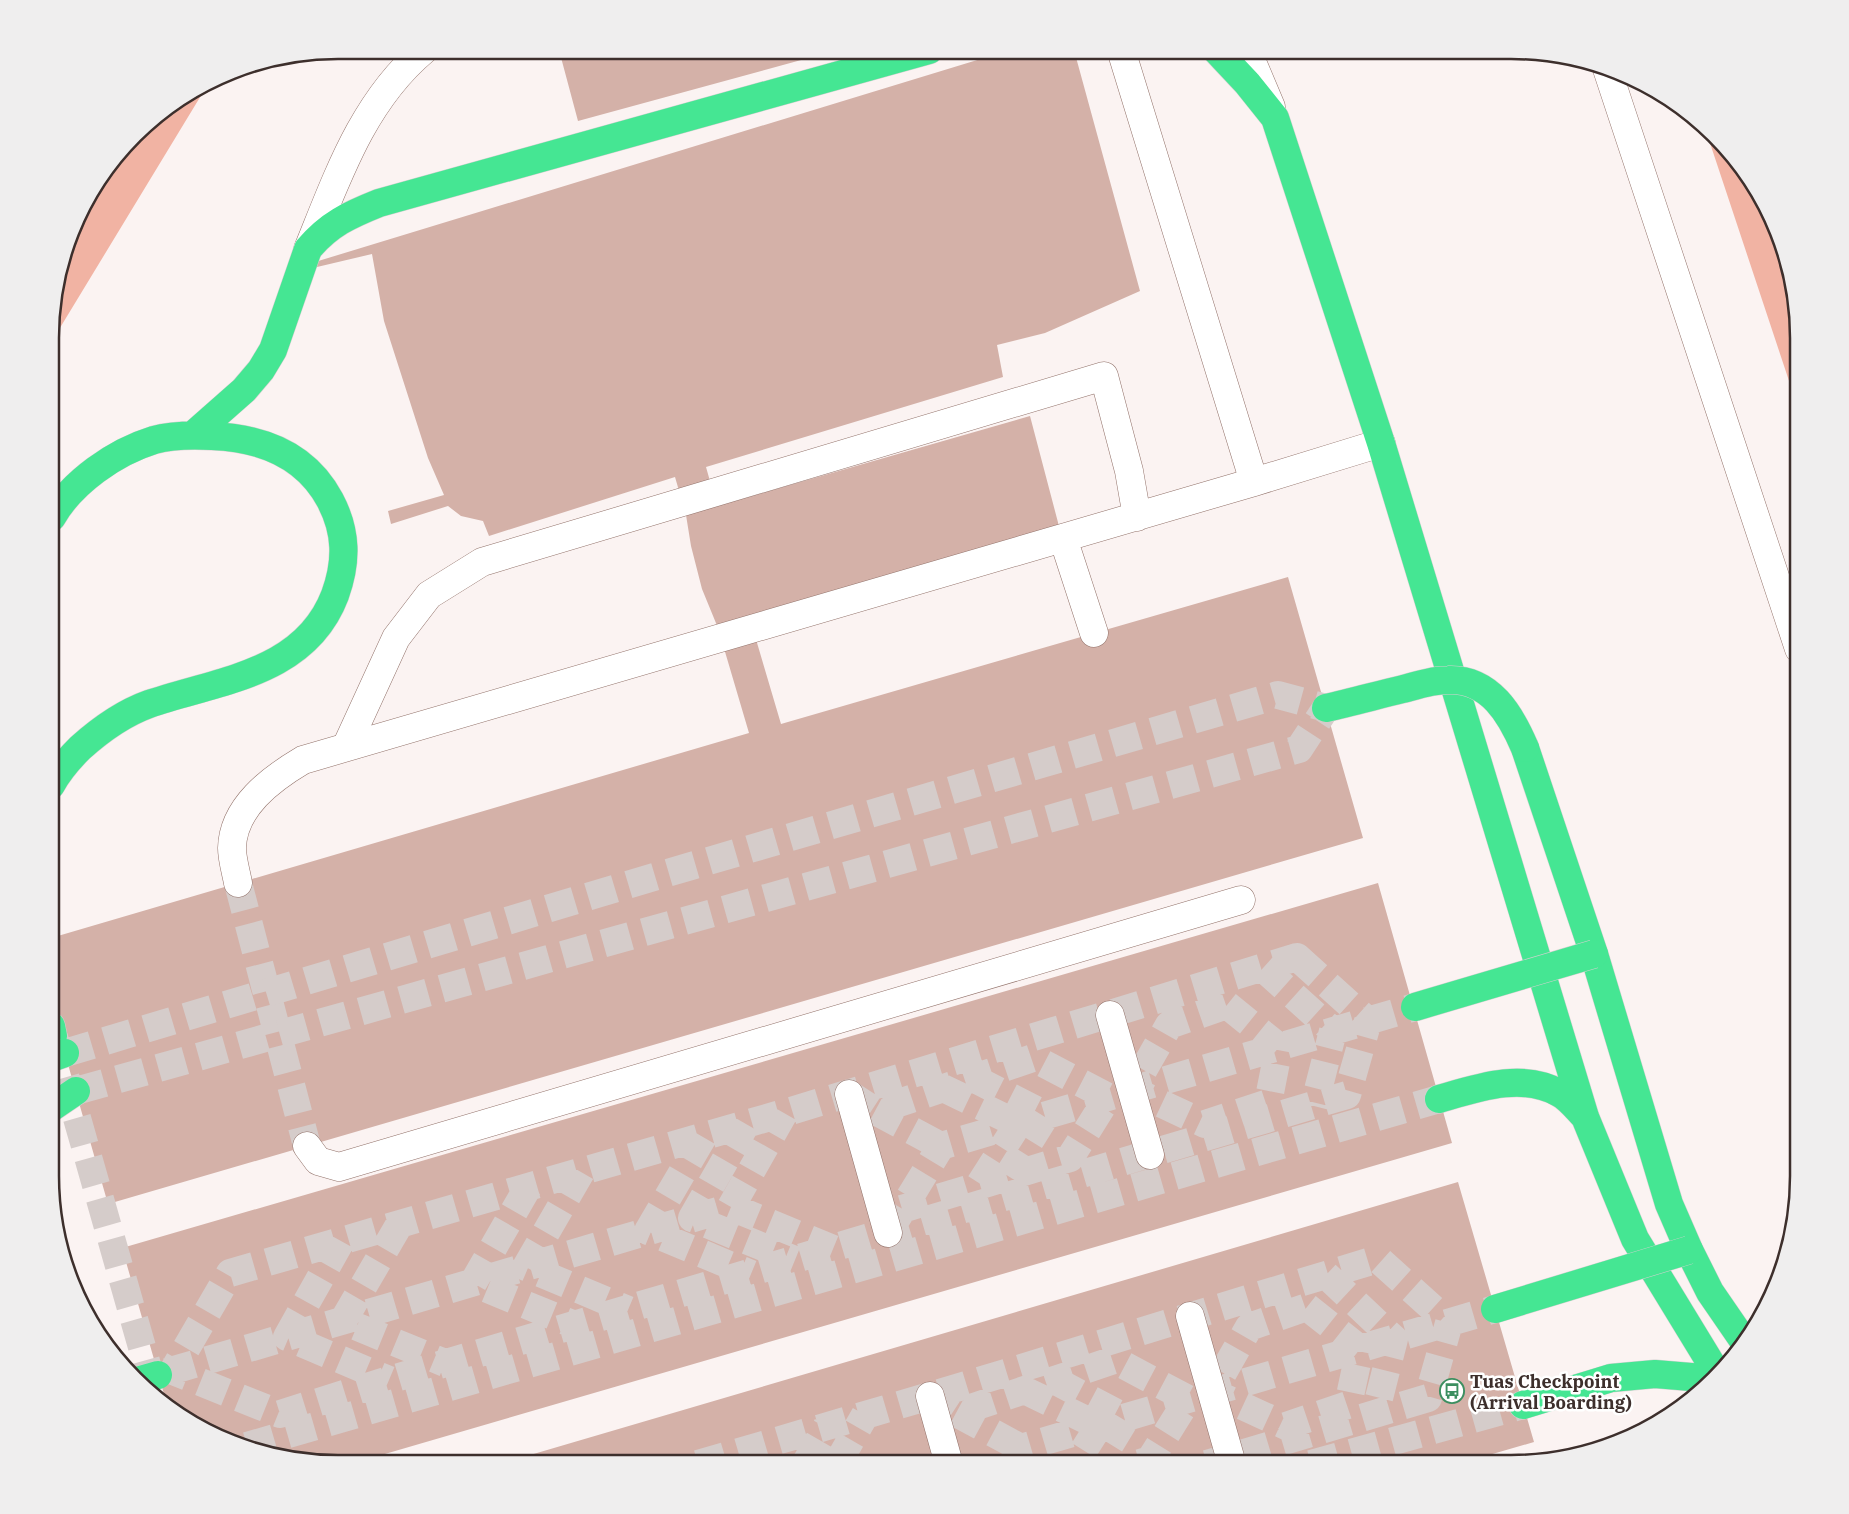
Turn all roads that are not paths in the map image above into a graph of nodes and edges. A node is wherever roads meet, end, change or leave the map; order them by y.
1 (413, 59) edge
2 (897, 59) edge
3 (1124, 59) edge
4 (1224, 59) edge
5 (1251, 59) edge
6 (1610, 77) edge
7 (1276, 118) junction
8 (308, 249) junction
9 (192, 435) junction
10 (1381, 443) junction
11 (1254, 482) junction
12 (59, 508) edge
13 (1137, 517) junction
14 (1063, 538) junction
15 (1790, 622) edge
16 (1094, 633) dead end
17 (1326, 708) dead end
18 (346, 746) junction
19 (59, 775) edge
20 (238, 883) tunnel mouth
21 (1240, 900) dead end
22 (1594, 954) junction
23 (1415, 1007) tunnel mouth
24 (1110, 1014) dead end
25 (76, 1091) tunnel mouth
26 (850, 1098) tunnel mouth
27 (1439, 1099) tunnel mouth
28 (59, 1103) edge
29 (1584, 1117) junction
30 (307, 1146) tunnel mouth
31 (1150, 1155) dead end
32 (886, 1229) dead end
33 (1689, 1250) junction
34 (1495, 1309) tunnel mouth
35 (1190, 1316) dead end
36 (1740, 1336) edge
37 (1713, 1368) edge
38 (1703, 1378) edge
39 (931, 1401) tunnel mouth
40 (1523, 1405) tunnel mouth
41 (946, 1455) edge
42 (1229, 1455) edge

1 - 8 lane
2 - 8 highway
3 - 11 lane
4 - 7 highway
5 - 7 lane
6 - 15 lane
7 - 10 highway
8 - 9 highway
9 - 12 highway
9 - 19 highway
10 - 11 lane
10 - 29 highway
11 - 13 lane
13 - 14 lane
13 - 18 lane
14 - 16 lane
14 - 18 lane
17 - 22 highway, bridge
18 - 20 lane
21 - 30 lane
22 - 23 highway, bridge
22 - 33 highway
24 - 31 lane
25 - 28 highway, bridge
26 - 32 lane
27 - 29 highway
29 - 37 highway
33 - 34 highway, bridge
33 - 36 highway
35 - 42 lane
38 - 40 highway
39 - 41 lane

